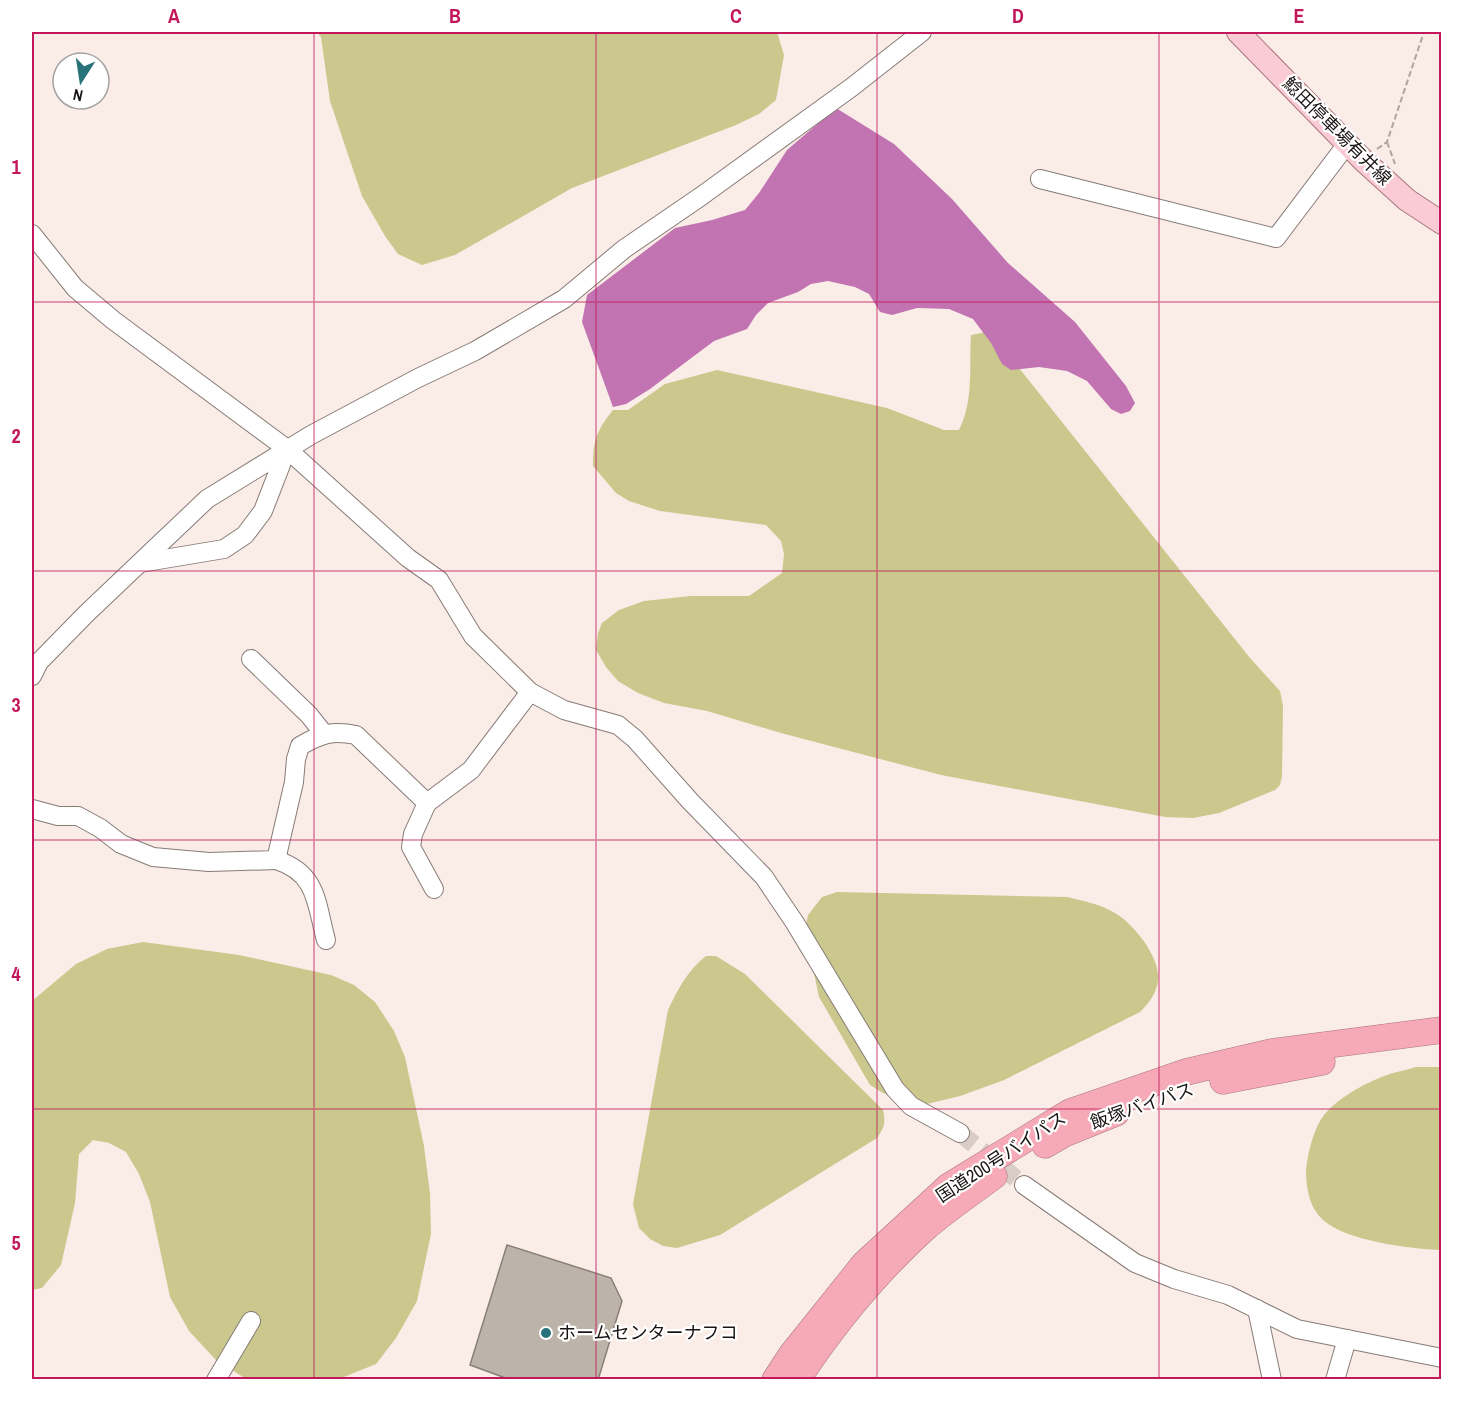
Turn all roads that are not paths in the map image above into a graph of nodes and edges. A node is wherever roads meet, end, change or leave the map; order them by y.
1 (922, 32) edge
2 (1239, 32) edge
3 (1355, 152) junction
4 (1040, 179) dead end
5 (1442, 223) edge
6 (32, 234) edge
7 (287, 449) junction
8 (140, 563) junction
9 (251, 659) dead end
10 (32, 676) edge
11 (530, 692) junction
12 (324, 734) junction
13 (427, 802) junction
14 (32, 808) edge
15 (276, 860) junction
16 (434, 889) dead end
17 (326, 940) dead end
18 (1442, 1030) edge
19 (1442, 1046) edge
20 (960, 1133) tunnel mouth
21 (1024, 1185) tunnel mouth
22 (1257, 1309) junction
23 (250, 1321) dead end
24 (1347, 1339) junction
25 (1442, 1358) edge
26 (216, 1380) edge
27 (776, 1380) edge
28 (797, 1380) edge
29 (1272, 1380) edge
30 (1335, 1380) edge

1 - 7 street
2 - 3 main road, 鯰田停車場有井線
3 - 4 street
3 - 5 main road, 鯰田停車場有井線
6 - 7 street
7 - 8 street
7 - 8 street
7 - 11 street
8 - 10 street
9 - 12 street
11 - 13 street
11 - 20 street
12 - 13 street
12 - 15 street
13 - 16 street
14 - 15 street
15 - 17 street
18 - 27 highway, 国道200号バイパス
19 - 28 highway, 飯塚バイパス
21 - 22 street
22 - 24 street
22 - 29 street
23 - 26 street
24 - 25 street
24 - 30 street

